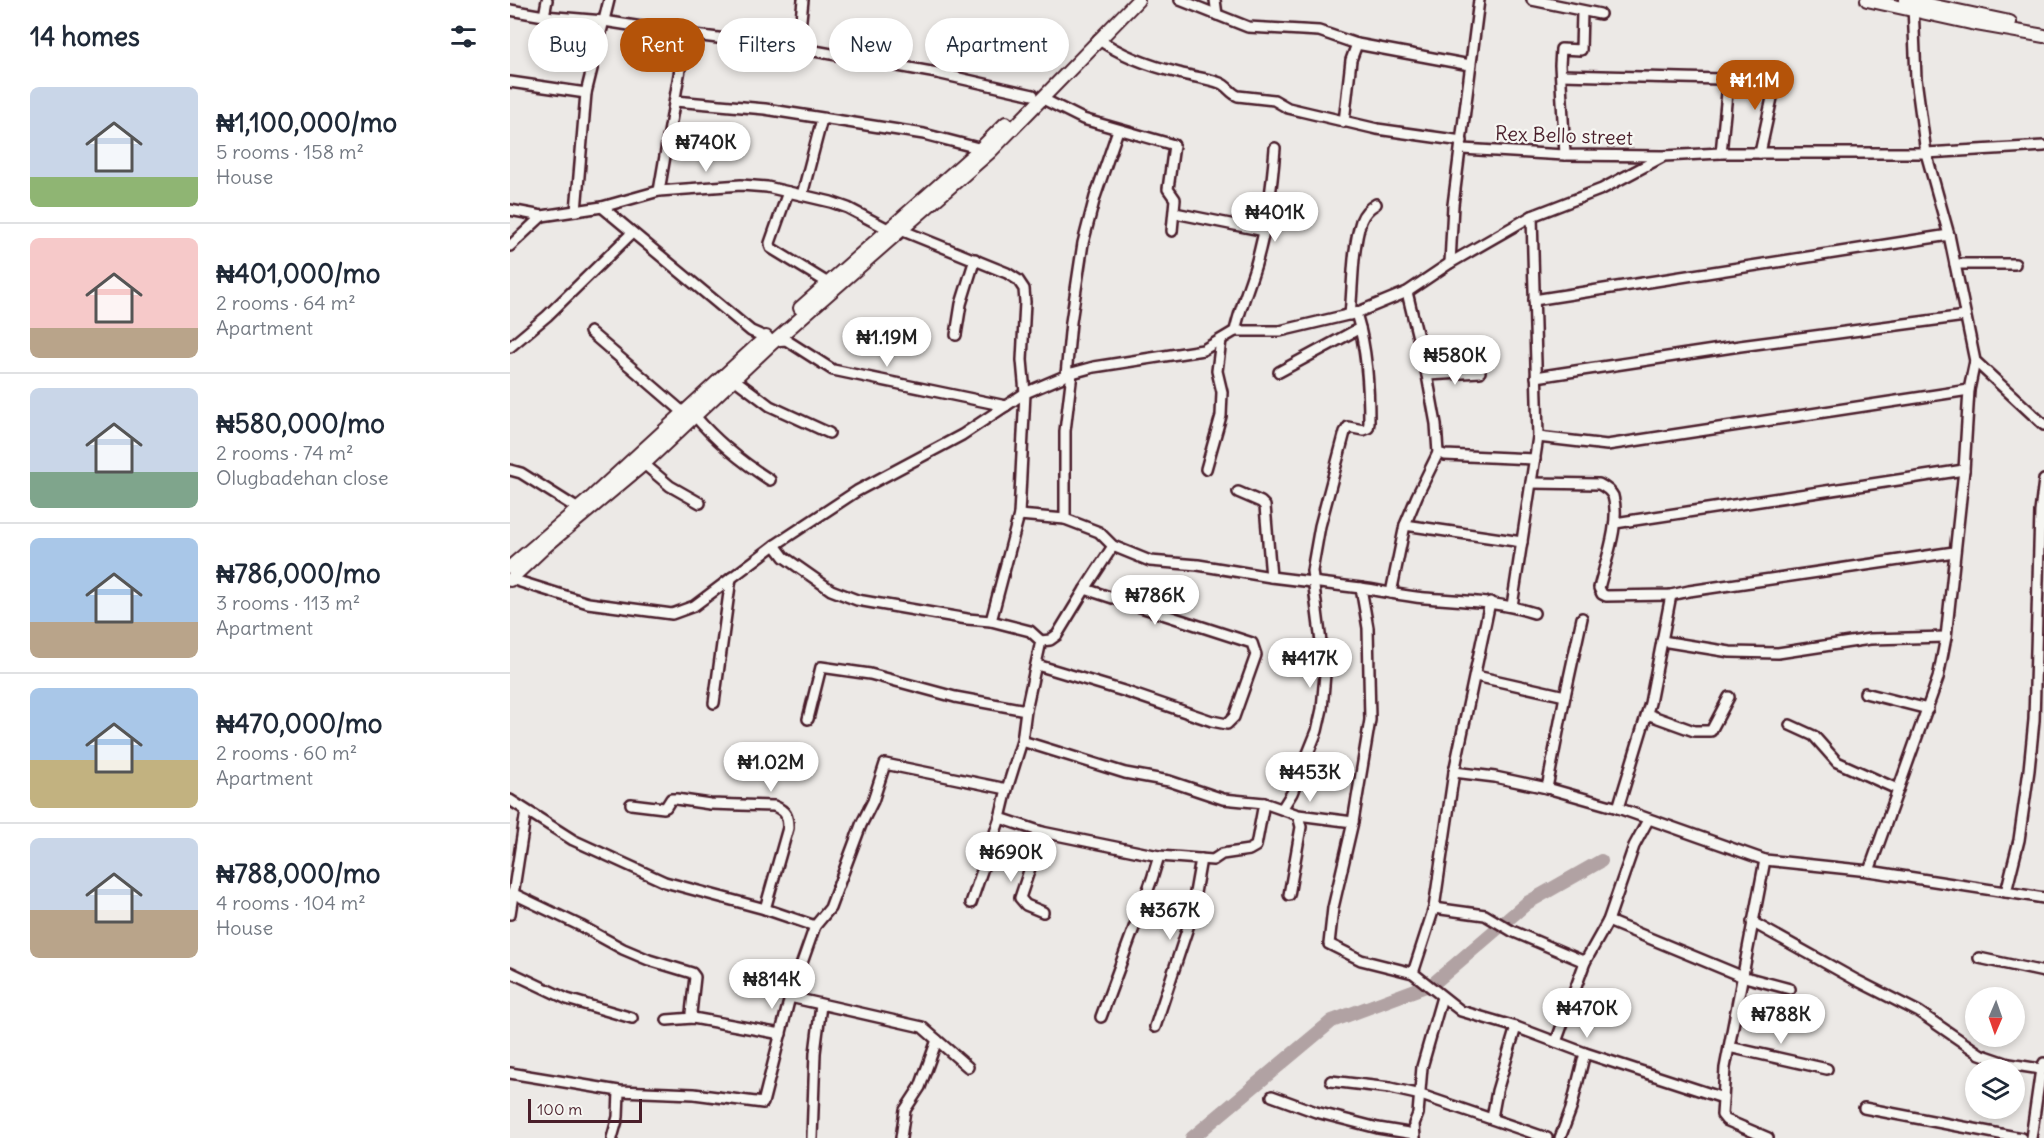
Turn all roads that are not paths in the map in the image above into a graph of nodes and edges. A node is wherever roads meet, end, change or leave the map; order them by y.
1 (547, 0) edge
2 (609, 0) edge
3 (803, 0) edge
4 (1126, 0) edge
5 (1138, 0) edge
6 (1180, 0) edge
7 (1215, 0) edge
8 (1479, 0) edge
9 (1532, 0) edge
10 (1867, 0) edge
11 (1911, 4) edge
12 (510, 10) edge
13 (1582, 12) junction
14 (1600, 14) dead end
15 (1217, 15) junction
16 (544, 16) junction
17 (568, 18) edge
18 (605, 18) edge
19 (801, 18) edge
20 (2044, 29) edge
21 (2044, 36) edge
22 (1098, 39) junction
23 (1357, 44) junction
24 (817, 51) edge
25 (1470, 64) junction
26 (591, 72) edge
27 (680, 72) edge
28 (1561, 75) junction
29 (1777, 75) dead end
30 (510, 82) edge
31 (586, 93) junction
32 (1037, 96) junction
33 (675, 101) junction
34 (822, 119) junction
35 (1344, 122) junction
36 (1118, 130) junction
37 (1462, 145) junction
38 (2044, 146) edge
39 (1275, 148) dead end
40 (986, 149) junction
41 (1721, 153) junction
42 (1760, 153) junction
43 (1926, 153) junction
44 (1565, 155) junction
45 (1664, 156) junction
46 (659, 191) junction
47 (788, 192) junction
48 (802, 195) junction
49 (1376, 204) dead end
50 (602, 207) junction
51 (510, 210) edge
52 (576, 211) junction
53 (1175, 213) junction
54 (542, 216) junction
55 (1532, 216) junction
56 (888, 230) junction
57 (901, 230) junction
58 (1172, 231) dead end
59 (1264, 231) junction
60 (632, 233) junction
61 (1949, 235) junction
62 (510, 246) edge
63 (975, 259) junction
64 (1450, 263) junction
65 (1955, 264) junction
66 (2015, 264) dead end
67 (828, 283) junction
68 (1407, 292) junction
69 (1534, 300) junction
70 (1353, 314) junction
71 (1965, 316) junction
72 (1360, 328) junction
73 (590, 332) dead end
74 (1235, 332) junction
75 (956, 335) dead end
76 (770, 339) junction
77 (1221, 340) junction
78 (510, 347) edge
79 (1975, 361) junction
80 (1279, 372) dead end
81 (1480, 372) dead end
82 (1069, 374) junction
83 (1427, 375) junction
84 (1536, 377) junction
85 (734, 379) junction
86 (1969, 390) junction
87 (1025, 393) junction
88 (1006, 406) junction
89 (689, 414) junction
90 (2044, 425) edge
91 (829, 433) dead end
92 (1538, 437) junction
93 (1438, 453) junction
94 (1536, 459) junction
95 (644, 464) junction
96 (1206, 469) dead end
97 (510, 470) edge
98 (1964, 470) junction
99 (770, 480) dead end
100 (2044, 480) edge
101 (1531, 483) junction
102 (1239, 492) dead end
103 (700, 503) dead end
104 (582, 511) junction
105 (1019, 514) junction
106 (1065, 519) junction
107 (1615, 523) junction
108 (1405, 525) junction
109 (1522, 542) junction
110 (775, 545) junction
111 (1113, 546) junction
112 (1954, 552) junction
113 (510, 567) edge
114 (1271, 577) junction
115 (731, 578) junction
116 (510, 580) edge
117 (1312, 582) junction
118 (1360, 588) junction
119 (1084, 590) junction
120 (1391, 593) junction
121 (1671, 596) junction
122 (1490, 602) junction
123 (1512, 606) junction
124 (1534, 613) dead end
125 (1582, 618) dead end
126 (992, 621) junction
127 (1946, 637) junction
128 (1041, 641) junction
129 (1662, 641) junction
130 (1037, 665) junction
131 (1476, 676) junction
132 (1865, 693) dead end
133 (1564, 696) junction
134 (1729, 697) dead end
135 (714, 703) dead end
136 (1928, 708) junction
137 (1026, 710) junction
138 (1647, 714) junction
139 (808, 719) dead end
140 (1790, 725) dead end
141 (1022, 741) junction
142 (1454, 772) junction
143 (1547, 788) junction
144 (1007, 789) junction
145 (1897, 789) junction
146 (510, 800) edge
147 (1264, 803) junction
148 (631, 804) dead end
149 (1282, 808) junction
150 (1618, 808) junction
151 (526, 811) junction
152 (1298, 815) junction
153 (1000, 818) junction
154 (1648, 820) junction
155 (1353, 822) junction
156 (1042, 832) junction
157 (1159, 856) junction
158 (1201, 859) junction
159 (1765, 860) junction
160 (1869, 871) junction
161 (2006, 892) junction
162 (512, 893) junction
163 (1289, 895) dead end
164 (2044, 898) edge
165 (971, 903) dead end
166 (1434, 908) junction
167 (765, 909) junction
168 (1043, 912) dead end
169 (510, 914) edge
170 (1608, 921) junction
171 (1752, 922) junction
172 (815, 926) junction
173 (1979, 958) dead end
174 (1586, 962) junction
175 (510, 972) edge
176 (2044, 972) edge
177 (1413, 973) junction
178 (1742, 976) junction
179 (1790, 989) dead end
180 (790, 997) junction
181 (1442, 997) junction
182 (821, 1005) junction
183 (632, 1017) dead end
184 (693, 1017) junction
185 (1101, 1017) dead end
186 (668, 1020) dead end
187 (1155, 1027) dead end
188 (1516, 1027) junction
189 (781, 1034) junction
190 (937, 1040) junction
191 (1556, 1042) junction
192 (1729, 1047) junction
193 (1585, 1053) junction
194 (2042, 1066) edge
195 (968, 1067) dead end
196 (1827, 1069) dead end
197 (510, 1073) edge
198 (1331, 1081) dead end
199 (619, 1091) junction
200 (1421, 1095) junction
201 (1272, 1096) dead end
202 (1723, 1098) junction
203 (1864, 1108) dead end
204 (1492, 1118) junction
205 (1415, 1136) edge
206 (612, 1138) edge
207 (812, 1138) edge
208 (901, 1138) edge
209 (1547, 1138) edge
210 (1560, 1138) edge
211 (1768, 1138) edge
212 (2020, 1138) edge
213 (2031, 1138) edge

1 - 16 street
2 - 18 street
3 - 19 street
4 - 32 main road
5 - 22 main road
6 - 15 street
7 - 15 street
8 - 25 street
9 - 13 street
10 - 11 main road
11 - 20 main road
11 - 21 main road
11 - 43 street
12 - 16 street
13 - 14 street
13 - 28 street
15 - 23 street
16 - 17 street
22 - 32 main road
22 - 35 street, Rex Bello street
23 - 25 street
23 - 35 street
24 - 32 street
25 - 37 street
26 - 31 street
27 - 33 street
28 - 41 street
28 - 44 street
29 - 42 street
30 - 31 street
31 - 52 street
32 - 36 street
32 - 40 main road
33 - 34 street
33 - 46 street
34 - 40 street
34 - 48 street
35 - 37 street, Rex Bello street
36 - 53 street
36 - 82 street
37 - 44 street, Rex Bello street
37 - 64 street
38 - 43 street, Rex Bello street
39 - 59 street
40 - 56 main road
40 - 57 main road
41 - 42 street, Rex Bello street
41 - 45 street, Rex Bello street
42 - 43 street, Rex Bello street
43 - 61 street
44 - 45 street, Rex Bello street
45 - 55 street
46 - 47 street
46 - 50 street
47 - 48 street
47 - 67 street
48 - 56 street
49 - 70 street
50 - 52 street
50 - 60 street
51 - 54 street
52 - 54 street
53 - 58 street
53 - 59 street
54 - 62 street
55 - 64 street
55 - 69 street
56 - 67 main road
57 - 63 street
57 - 76 main road
59 - 74 street
60 - 76 street
60 - 78 street
61 - 65 street
61 - 69 street
63 - 75 street
63 - 87 street
64 - 68 street
65 - 66 street
65 - 71 street
67 - 76 main road
68 - 70 street
68 - 83 street
69 - 84 street
70 - 72 street
70 - 74 street
71 - 79 street
71 - 84 street
72 - 80 street
72 - 117 street
73 - 89 street
74 - 77 street
76 - 85 main road
76 - 88 street
76 - 89 main road
77 - 82 street
77 - 96 street
79 - 86 street
79 - 90 street
81 - 83 street
82 - 87 street
82 - 106 street
83 - 93 street
84 - 92 street
85 - 89 main road
85 - 91 street
86 - 92 street
86 - 98 street
87 - 88 street
87 - 105 street
88 - 110 street
89 - 95 main road
89 - 99 street
89 - 104 main road
92 - 94 street
93 - 94 street
93 - 108 street
94 - 101 street
95 - 103 street
95 - 104 main road
97 - 104 street
98 - 107 street
98 - 112 street
100 - 161 street
101 - 107 street
101 - 109 street
102 - 114 street
104 - 113 main road
104 - 116 main road
105 - 106 street
105 - 126 street
106 - 111 street
107 - 121 street
108 - 109 street
108 - 120 street
109 - 123 street
110 - 115 street
110 - 126 street
111 - 114 street
111 - 119 street
112 - 121 street
112 - 127 street
114 - 117 street
115 - 116 street
115 - 135 street
117 - 118 street
117 - 149 street
118 - 120 street
118 - 155 street
119 - 128 street
119 - 130 street
120 - 122 street
121 - 129 street
122 - 123 street
122 - 131 street
123 - 124 street
125 - 133 street
126 - 128 street
127 - 129 street
127 - 136 street
128 - 130 street
129 - 138 street
130 - 137 street
131 - 133 street
131 - 142 street
132 - 136 street
133 - 143 street
134 - 138 street
136 - 145 street
137 - 139 street
137 - 141 street
138 - 150 street
140 - 145 street
141 - 144 street
141 - 147 street
142 - 143 street
142 - 166 street
143 - 150 street
144 - 153 street
144 - 172 street
145 - 160 street
146 - 151 street
147 - 149 street
147 - 158 street
148 - 167 street
149 - 152 street
150 - 154 street
151 - 162 street
151 - 167 street
152 - 155 street
152 - 163 street
153 - 156 street
153 - 165 street
154 - 159 street
154 - 170 street
155 - 177 street
156 - 157 street
156 - 168 street
157 - 158 street
157 - 185 street
158 - 187 street
159 - 160 street
159 - 171 street
160 - 161 street
161 - 164 street
162 - 169 street
162 - 184 street
166 - 174 street
166 - 177 street
167 - 172 street
170 - 174 street
170 - 178 street
171 - 178 street
171 - 194 street
172 - 180 street
173 - 176 street
174 - 191 street
175 - 183 street
177 - 181 street
178 - 179 street
178 - 192 street
180 - 182 street
180 - 189 street
181 - 188 street
181 - 200 street
182 - 190 street
182 - 207 street
184 - 186 street
184 - 189 street
188 - 191 street
188 - 204 street
189 - 199 street
190 - 195 street
190 - 208 street
191 - 193 street
192 - 196 street
192 - 202 street
193 - 202 street
193 - 210 street
194 - 213 street
197 - 199 street
198 - 200 street
199 - 206 street
200 - 204 street
200 - 205 street
201 - 205 street
202 - 211 street
203 - 212 street
204 - 209 street

